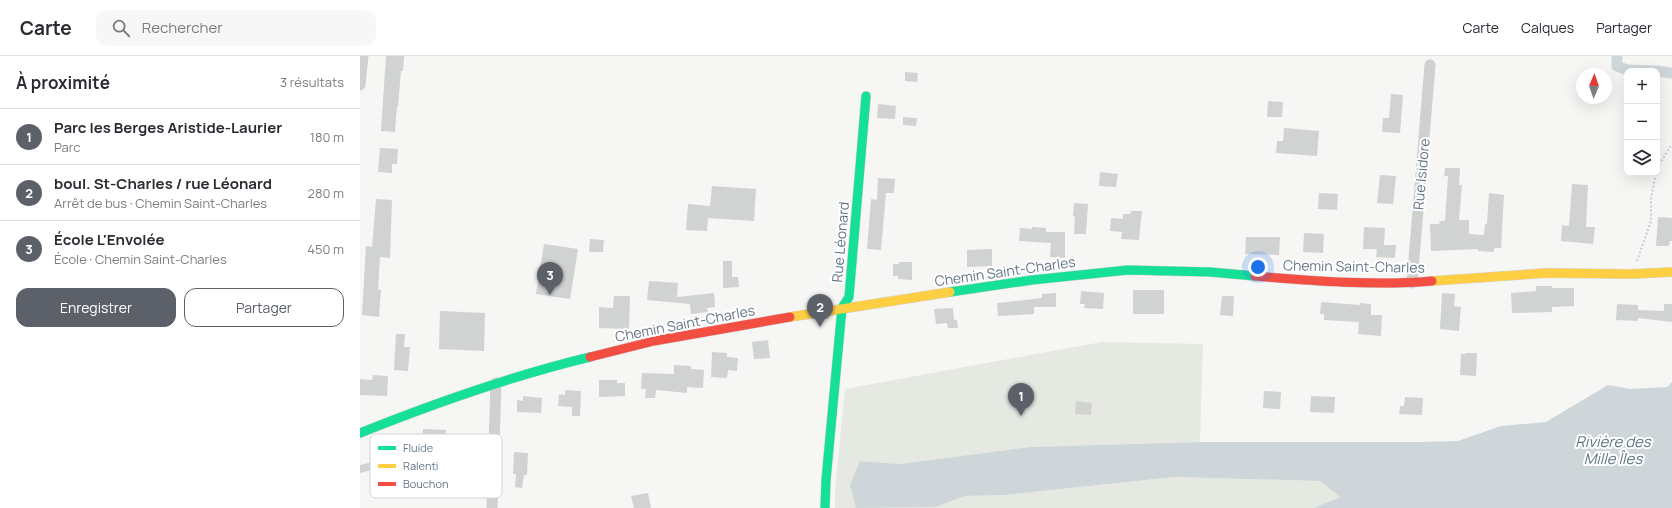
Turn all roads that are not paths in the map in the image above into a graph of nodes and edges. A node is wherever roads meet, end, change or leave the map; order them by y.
1 (363, 56) edge
2 (1430, 65) dead end
3 (360, 85) edge
4 (866, 96) dead end
5 (1672, 272) edge
6 (1412, 283) junction
7 (842, 308) junction
8 (496, 383) junction
9 (360, 434) edge
10 (494, 434) edge
11 (492, 498) edge
12 (492, 508) edge
13 (825, 508) edge

1 - 3 street
2 - 6 street, Rue Isidore
4 - 7 main road, Rue Léonard
5 - 6 main road, Chemin Saint-Charles
6 - 7 main road, Chemin Saint-Charles
7 - 8 main road, Chemin Saint-Charles
7 - 13 main road, Rue Léonard
8 - 9 main road, Chemin Saint-Charles
8 - 10 street
11 - 12 street

